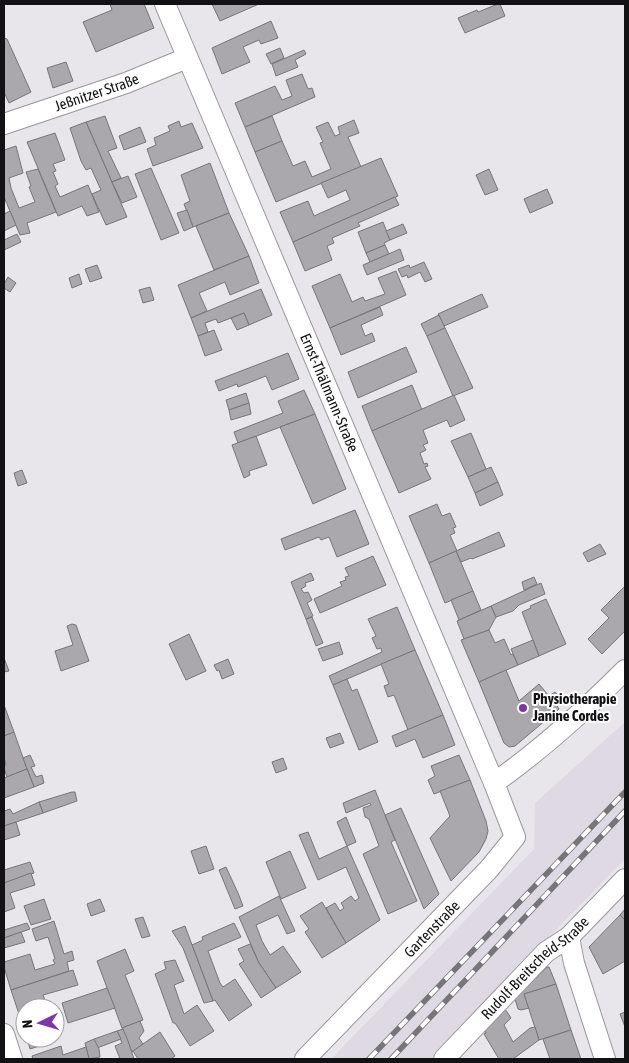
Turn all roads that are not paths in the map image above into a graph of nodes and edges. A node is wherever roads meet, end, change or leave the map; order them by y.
1 (165, 4) edge
2 (187, 58) junction
3 (4, 124) edge
4 (625, 670) edge
5 (494, 783) junction
6 (625, 878) edge
7 (569, 937) junction
8 (4, 1034) edge
9 (12, 1059) edge
10 (305, 1059) edge
11 (444, 1059) edge
12 (605, 1059) edge

1 - 2 street, Ernst-Thälmann-Straße
2 - 3 street, Jeßnitzer Straße
2 - 5 street, Ernst-Thälmann-Straße
4 - 5 street
5 - 10 street, Gartenstraße
6 - 7 street, Rudolf-Breitscheid-Straße
7 - 11 street, Rudolf-Breitscheid-Straße
7 - 12 street
8 - 9 street

